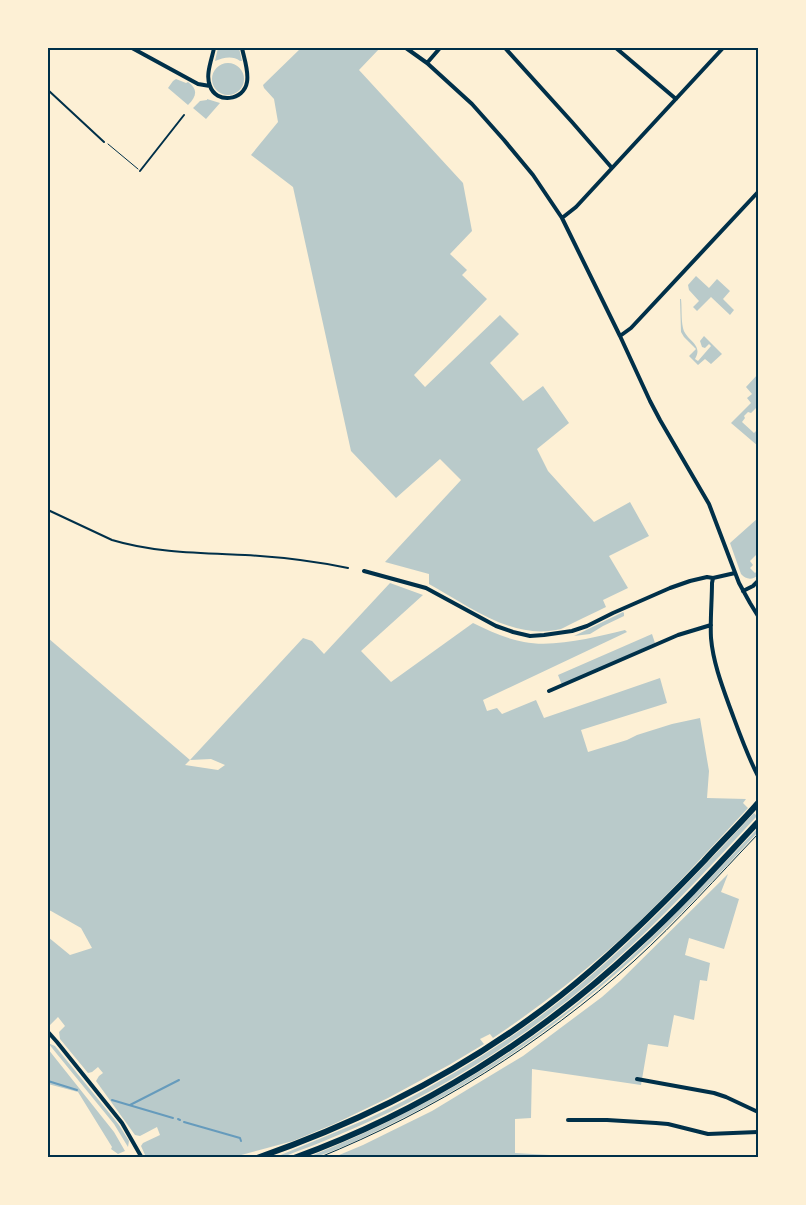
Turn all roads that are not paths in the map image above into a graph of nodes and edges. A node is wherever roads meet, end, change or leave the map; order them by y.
1 (132, 48) edge
2 (214, 48) edge
3 (242, 48) edge
4 (406, 48) edge
5 (440, 48) edge
6 (505, 48) edge
7 (616, 48) edge
8 (724, 48) edge
9 (427, 63) junction
10 (210, 86) junction
11 (48, 90) edge
12 (676, 99) junction
13 (184, 115) dead end
14 (104, 142) road end
15 (612, 168) junction
16 (140, 171) road end
17 (758, 192) edge
18 (562, 218) junction
19 (620, 336) junction
20 (48, 510) edge
21 (348, 568) dead end
22 (364, 571) dead end
23 (735, 573) junction
24 (714, 578) junction
25 (758, 582) edge
26 (743, 591) junction
27 (758, 616) edge
28 (711, 625) junction
29 (550, 691) dead end
30 (758, 776) edge
31 (758, 803) edge
32 (758, 822) edge
33 (48, 1034) edge
34 (637, 1080) dead end
35 (758, 1112) edge
36 (568, 1120) dead end
37 (758, 1132) edge
38 (142, 1158) edge
39 (258, 1158) edge
40 (294, 1158) edge

1 - 10 street
2 - 10 street
3 - 10 street
4 - 9 street
5 - 9 street
6 - 15 street
7 - 12 street
8 - 12 street
9 - 18 street
11 - 14 lane
12 - 15 street
13 - 16 lane
15 - 18 street
17 - 19 street
18 - 19 street
19 - 23 street
20 - 21 lane
22 - 24 street
23 - 24 street
23 - 26 street
24 - 28 street
25 - 26 street
26 - 27 street
28 - 29 street
28 - 30 street
31 - 39 main road
32 - 40 main road
33 - 38 street
34 - 35 street
36 - 37 street

